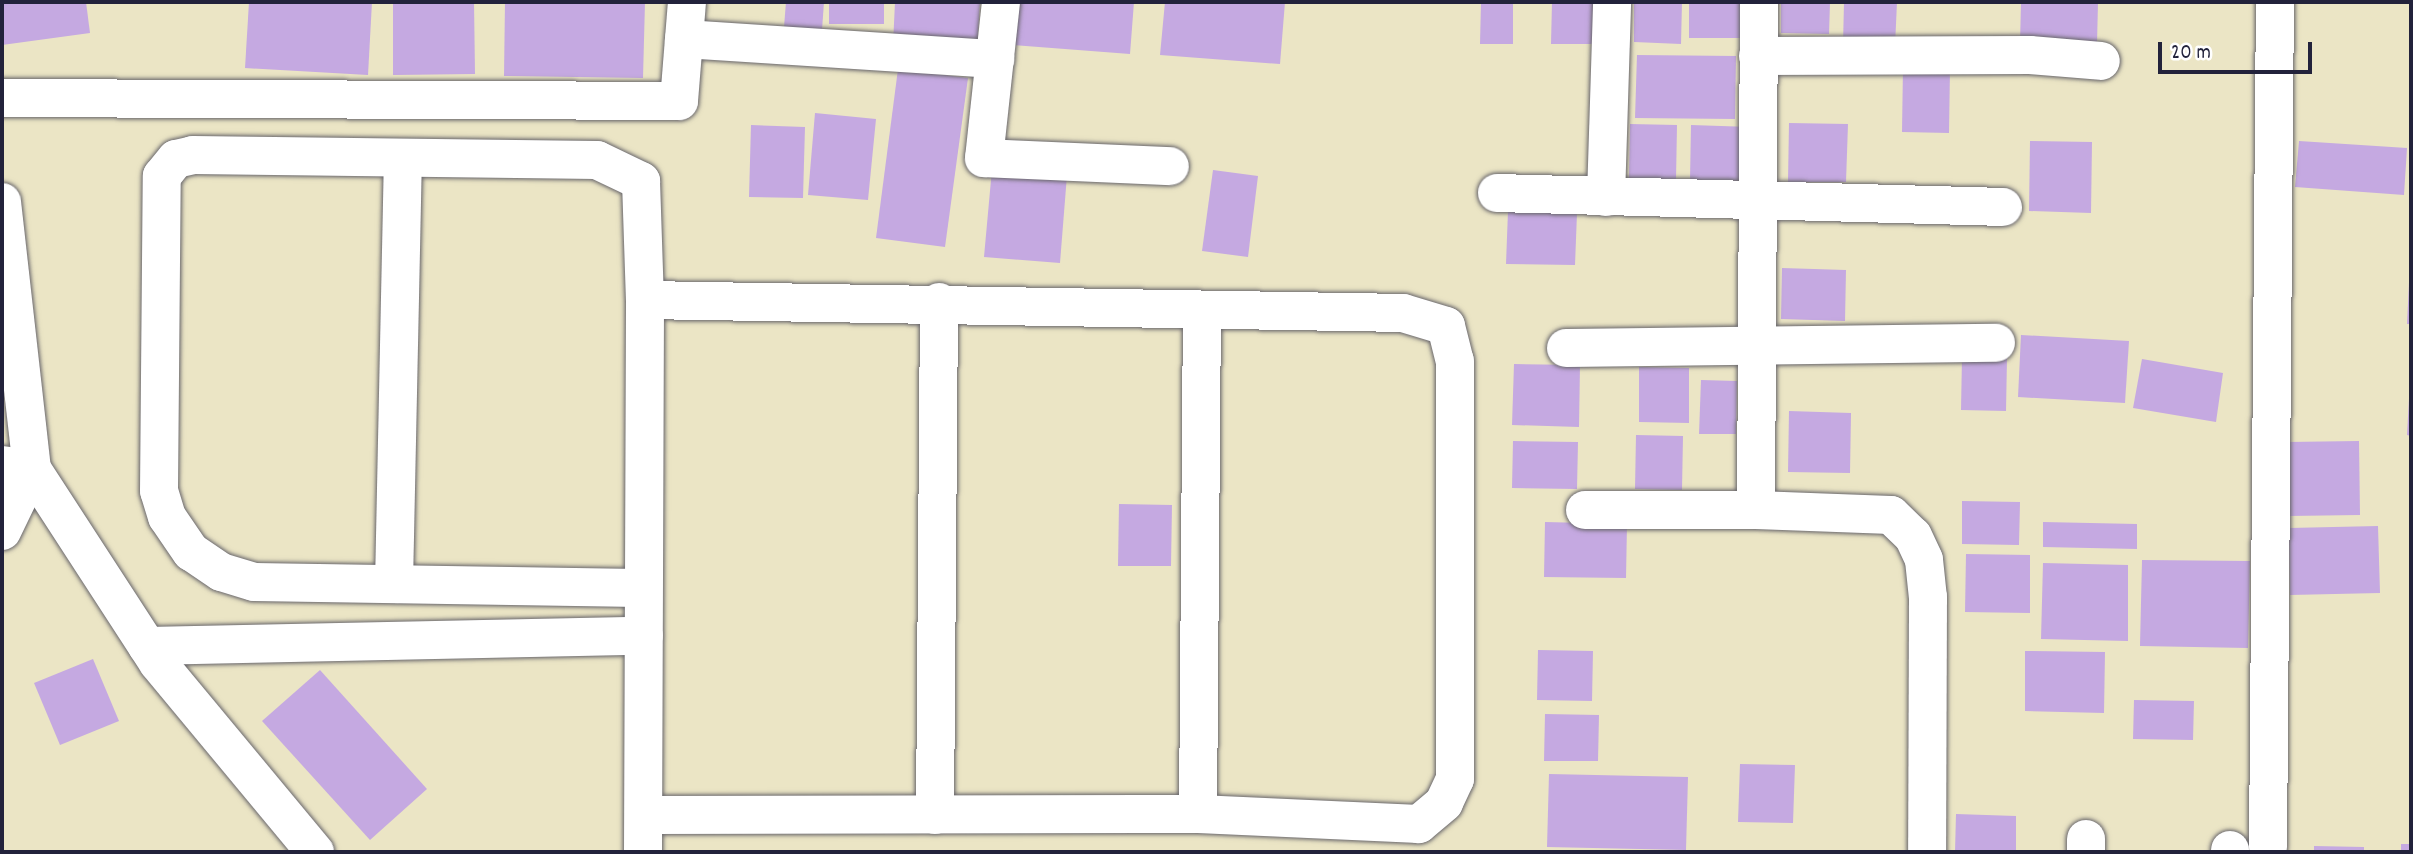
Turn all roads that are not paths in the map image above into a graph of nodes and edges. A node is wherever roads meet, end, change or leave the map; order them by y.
1 (687, 2) edge
2 (1001, 2) edge
3 (1612, 2) edge
4 (1759, 2) edge
5 (2275, 2) edge
6 (684, 39) junction
7 (1758, 56) junction
8 (995, 59) junction
9 (2101, 61) dead end
10 (2, 98) edge
11 (403, 158) junction
12 (1170, 166) dead end
13 (1497, 193) dead end
14 (1606, 197) junction
15 (1758, 200) junction
16 (2, 202) edge
17 (2003, 207) dead end
18 (645, 300) junction
19 (939, 302) junction
20 (1202, 310) junction
21 (1756, 343) junction
22 (1996, 343) dead end
23 (1566, 348) dead end
24 (17, 467) edge
25 (1585, 510) dead end
26 (1756, 510) junction
27 (2, 531) edge
28 (394, 584) junction
29 (641, 588) junction
30 (644, 636) junction
31 (147, 646) junction
32 (1198, 814) junction
33 (648, 815) junction
34 (934, 815) junction
35 (1369, 839) edge
36 (2268, 847) dead end
37 (315, 852) edge
38 (643, 852) edge
39 (1927, 852) edge

1 - 6 street
2 - 8 street
3 - 14 street
4 - 7 street
5 - 36 street
6 - 8 street
6 - 10 street
7 - 9 street
7 - 15 street
8 - 12 street
11 - 18 street
11 - 28 street
11 - 28 street
13 - 14 street
14 - 15 street
15 - 17 street
15 - 21 street
16 - 24 street
18 - 19 street
18 - 29 street
19 - 20 street
19 - 34 street
20 - 32 street
20 - 35 street
21 - 22 street
21 - 23 street
21 - 26 street
24 - 27 street
24 - 31 street
25 - 26 street
26 - 39 street
28 - 29 street
29 - 30 street
30 - 31 street
30 - 33 street
31 - 37 street
32 - 34 street
32 - 35 street
33 - 34 street
33 - 38 street

